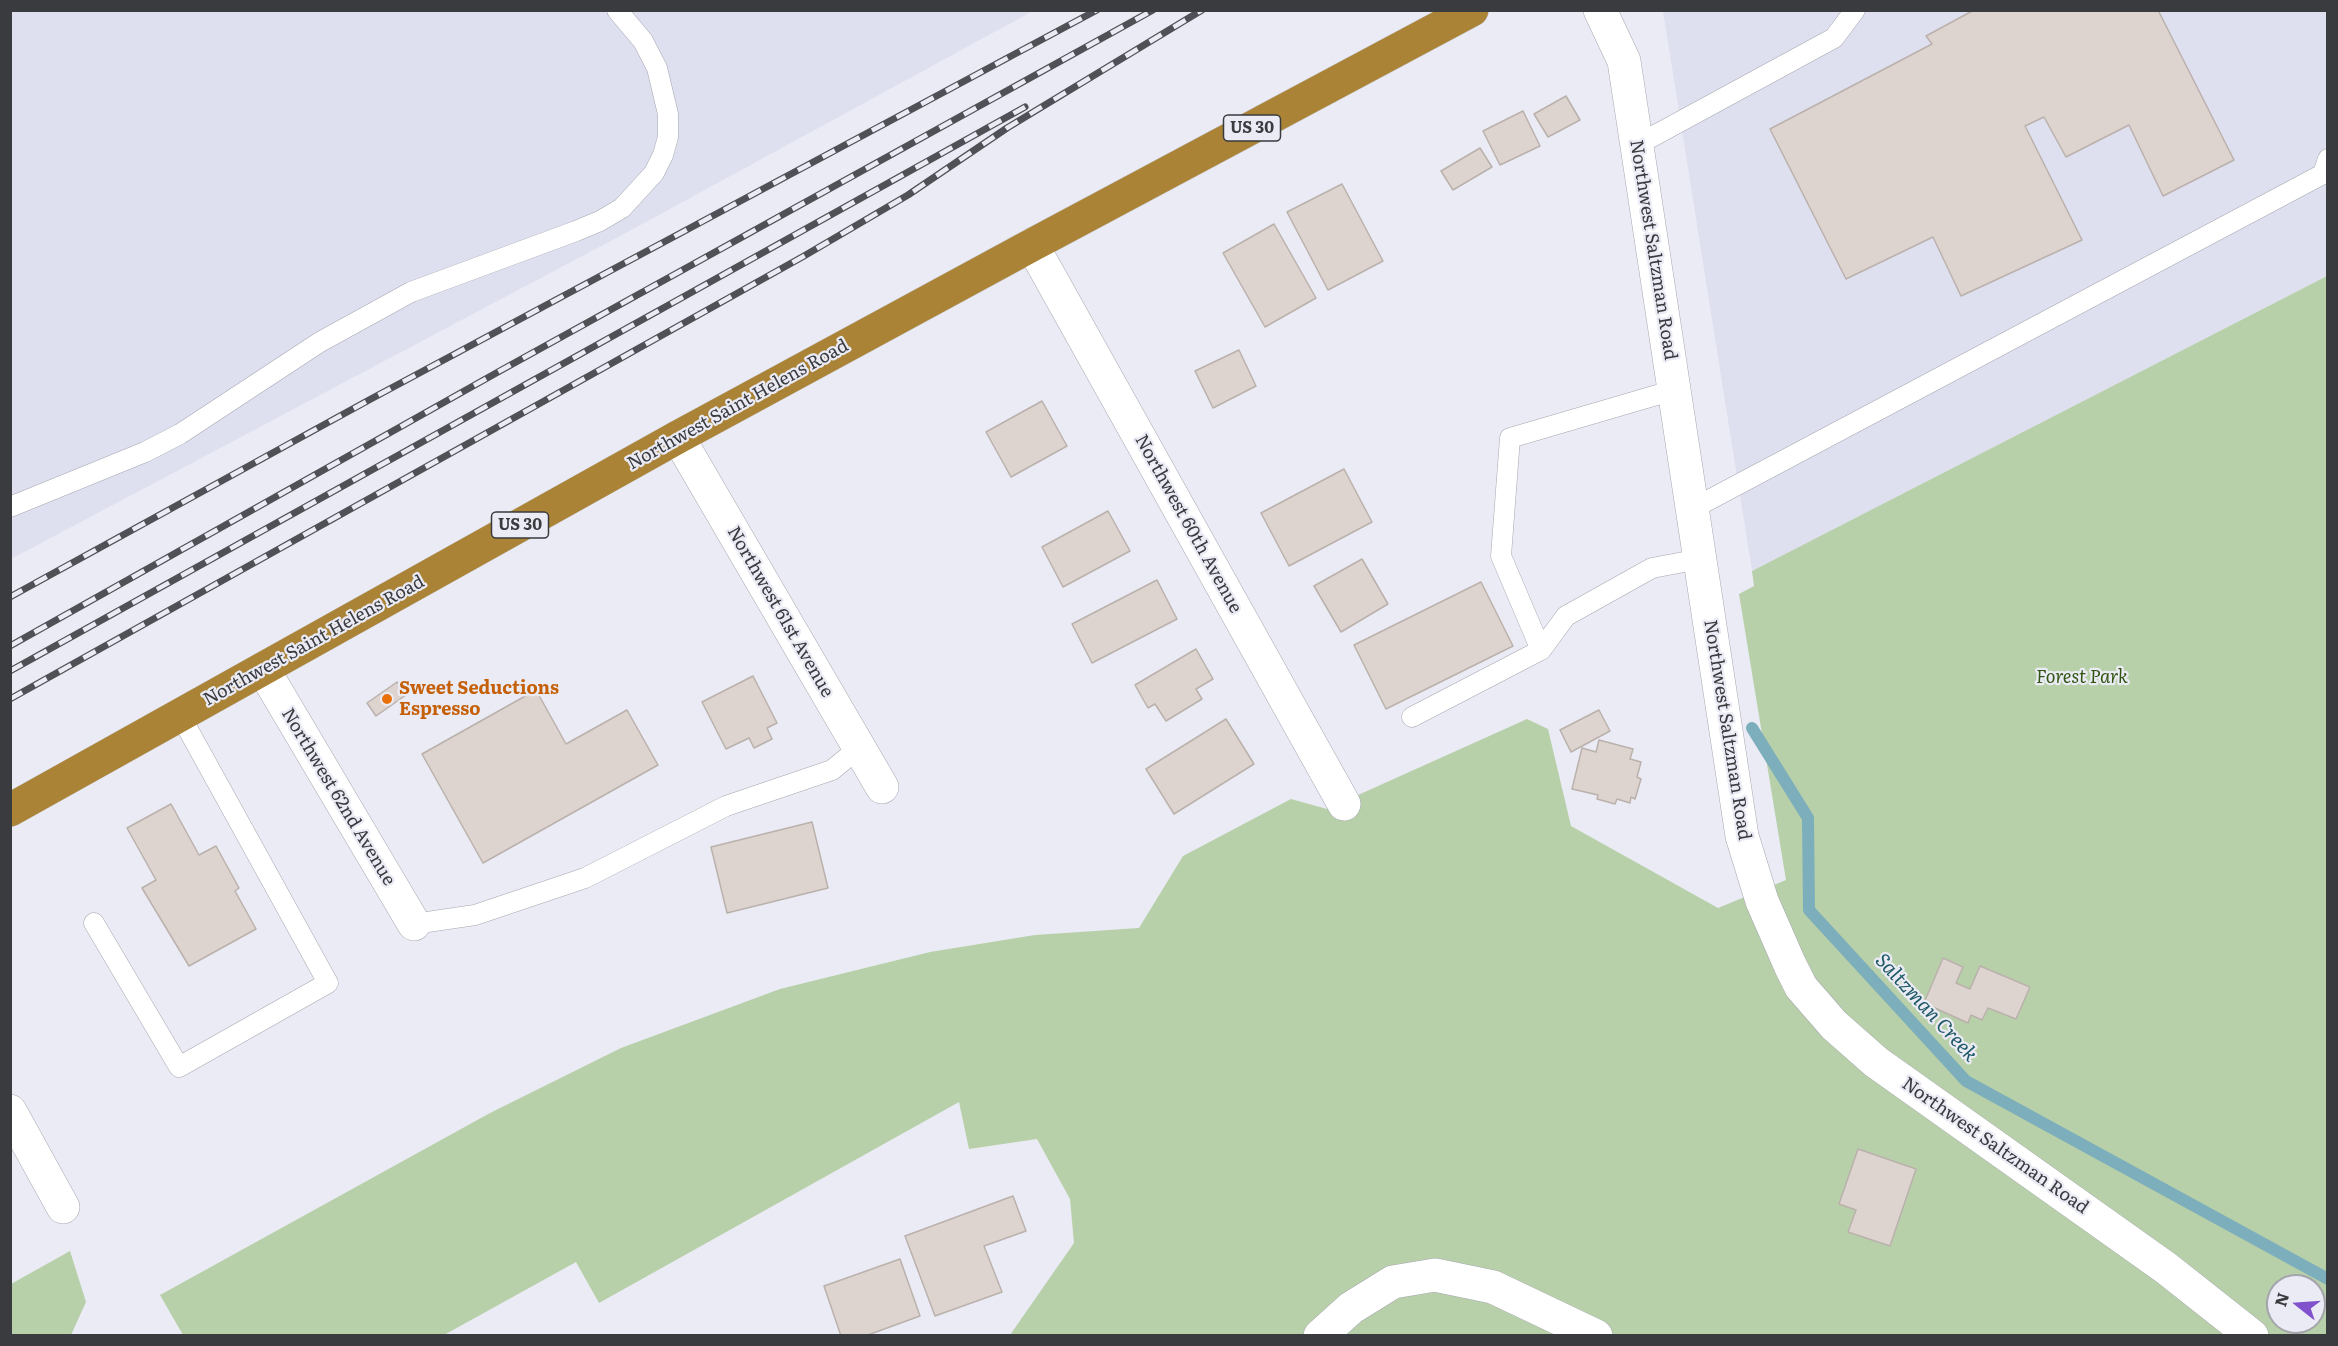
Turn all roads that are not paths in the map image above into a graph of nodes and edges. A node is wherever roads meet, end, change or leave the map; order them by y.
1 (616, 10) edge
2 (1472, 10) edge
3 (1600, 10) edge
4 (1855, 10) edge
5 (1637, 145) junction
6 (2328, 159) edge
7 (1032, 245) junction
8 (1674, 390) junction
9 (678, 437) junction
10 (10, 507) edge
11 (1692, 508) junction
12 (1700, 559) junction
13 (1541, 650) junction
14 (263, 669) junction
15 (180, 715) junction
16 (1412, 717) dead end
17 (859, 748) junction
18 (882, 787) dead end
19 (1344, 804) dead end
20 (10, 810) edge
21 (94, 923) dead end
22 (414, 924) joint
23 (10, 1111) edge
24 (63, 1207) dead end
25 (1320, 1335) edge
26 (1596, 1335) edge
27 (2252, 1335) edge

1 - 10 lane
2 - 7 highway, Northwest Saint Helens Road / US 30
3 - 5 street, Northwest Saltzman Road
4 - 5 lane
5 - 8 street, Northwest Saltzman Road
6 - 11 lane
7 - 9 highway, Northwest Saint Helens Road / US 30
7 - 19 street, Northwest 60th Avenue
8 - 11 street, Northwest Saltzman Road
8 - 13 lane
9 - 14 highway, Northwest Saint Helens Road / US 30
9 - 17 street, Northwest 61st Avenue
11 - 12 street, Northwest Saltzman Road
12 - 13 lane
12 - 27 street, Northwest Saltzman Road
13 - 16 lane
14 - 15 highway, Northwest Saint Helens Road / US 30
14 - 22 street, Northwest 62nd Avenue
15 - 20 highway, Northwest Saint Helens Road / US 30
15 - 21 lane
17 - 18 street, Northwest 61st Avenue
17 - 22 lane
23 - 24 street
25 - 26 street

